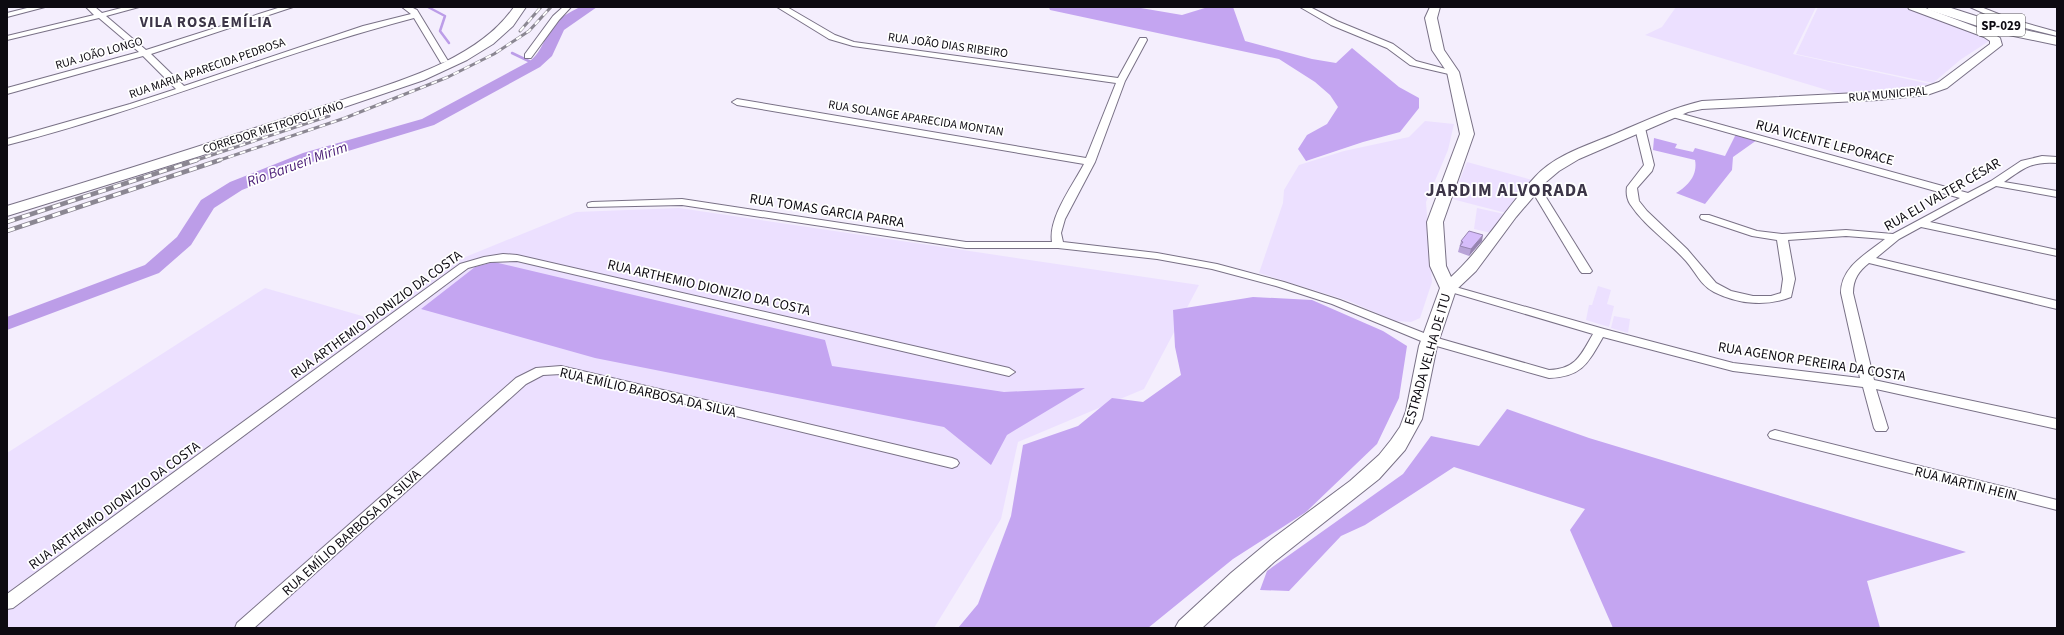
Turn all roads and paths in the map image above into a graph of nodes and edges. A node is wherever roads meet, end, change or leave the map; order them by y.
1 (41, 7) edge
2 (90, 7) edge
3 (135, 7) edge
4 (289, 7) edge
5 (406, 7) edge
6 (514, 7) edge
7 (520, 7) edge
8 (567, 7) edge
9 (781, 7) edge
10 (1304, 7) edge
11 (1435, 7) edge
12 (1913, 7) edge
13 (1934, 7) edge
14 (1946, 7) edge
15 (1970, 13) edge
16 (7, 15) edge
17 (100, 15) junction
18 (415, 15) junction
19 (2057, 34) edge
20 (7, 38) edge
21 (2057, 38) edge
22 (1143, 40) dead end
23 (2057, 41) edge
24 (2057, 48) edge
25 (145, 53) junction
26 (528, 56) dead end
27 (444, 61) junction
28 (1453, 72) junction
29 (1121, 81) junction
30 (396, 86) junction
31 (183, 90) junction
32 (7, 91) edge
33 (737, 102) dead end
34 (1672, 114) junction
35 (1640, 128) junction
36 (7, 142) edge
37 (2053, 160) edge
38 (1090, 162) junction
39 (1995, 183) junction
40 (1534, 186) junction
41 (2057, 194) edge
42 (1970, 197) junction
43 (592, 205) dead end
44 (7, 206) edge
45 (7, 211) edge
46 (1705, 217) dead end
47 (1922, 224) junction
48 (1782, 237) junction
49 (1895, 238) junction
50 (1058, 245) junction
51 (2057, 253) edge
52 (1868, 259) junction
53 (1586, 271) dead end
54 (1448, 288) junction
55 (2057, 305) edge
56 (1600, 332) junction
57 (1430, 340) junction
58 (1009, 372) dead end
59 (1868, 383) junction
60 (2057, 424) edge
61 (1881, 428) dead end
62 (1775, 435) dead end
63 (952, 463) dead end
64 (2057, 505) edge
65 (7, 603) edge
66 (243, 628) edge
67 (1187, 628) edge

1 - 16 street
2 - 17 street
3 - 17 street
4 - 25 street, RUA JOÃO LONGO
5 - 18 street
6 - 27 main road
7 - 30 main road, CORREDOR METROPOLITANO
8 - 26 street
9 - 29 street, RUA JOÃO DIAS RIBEIRO
10 - 28 street
11 - 28 main road
12 - 34 main road, RUA MUNICIPAL
13 - 15 highway, SP-029
14 - 21 highway, SP-029
15 - 19 street
15 - 23 highway, SP-029
15 - 24 highway
17 - 20 street
17 - 25 street
18 - 27 street
18 - 31 street, RUA MARIA APARECIDA PEDROSA
22 - 29 street
25 - 31 street
25 - 32 street, RUA JOÃO LONGO
27 - 30 main road
27 - 44 main road
28 - 54 main road, ESTRADA VELHA DE ITU
29 - 38 street
30 - 45 main road, CORREDOR METROPOLITANO
31 - 36 street, RUA MARIA APARECIDA PEDROSA
33 - 38 street, RUA SOLANGE APARECIDA MONTAN
34 - 35 main road
34 - 42 street, RUA VICENTE LEPORACE
35 - 40 main road
35 - 48 street
37 - 39 street, RUA ELI VALTER CÉSAR
38 - 50 street
39 - 41 street
39 - 42 street, RUA ELI VALTER CÉSAR
40 - 53 street
40 - 54 main road
42 - 47 street, RUA ELI VALTER CÉSAR
43 - 50 street, RUA TOMAS GARCIA PARRA
46 - 48 street
47 - 49 street, RUA ELI VALTER CÉSAR
47 - 51 street
48 - 49 street
49 - 52 street, RUA ELI VALTER CÉSAR
50 - 57 street, RUA TOMAS GARCIA PARRA
52 - 55 street
52 - 59 street, RUA ELI VALTER CÉSAR
54 - 56 street, RUA AGENOR PEREIRA DA COSTA
54 - 57 main road, ESTRADA VELHA DE ITU
56 - 57 street, RUA TOMAS GARCIA PARRA
56 - 59 street, RUA AGENOR PEREIRA DA COSTA
57 - 67 main road, ESTRADA VELHA DE ITU
58 - 65 street, RUA ARTHEMIO DIONIZIO DA COSTA
59 - 60 street, RUA AGENOR PEREIRA DA COSTA
59 - 61 street, RUA ELI VALTER CÉSAR
62 - 64 street, RUA MARTIN HEIN
63 - 66 street, RUA EMÍLIO BARBOSA DA SILVA

